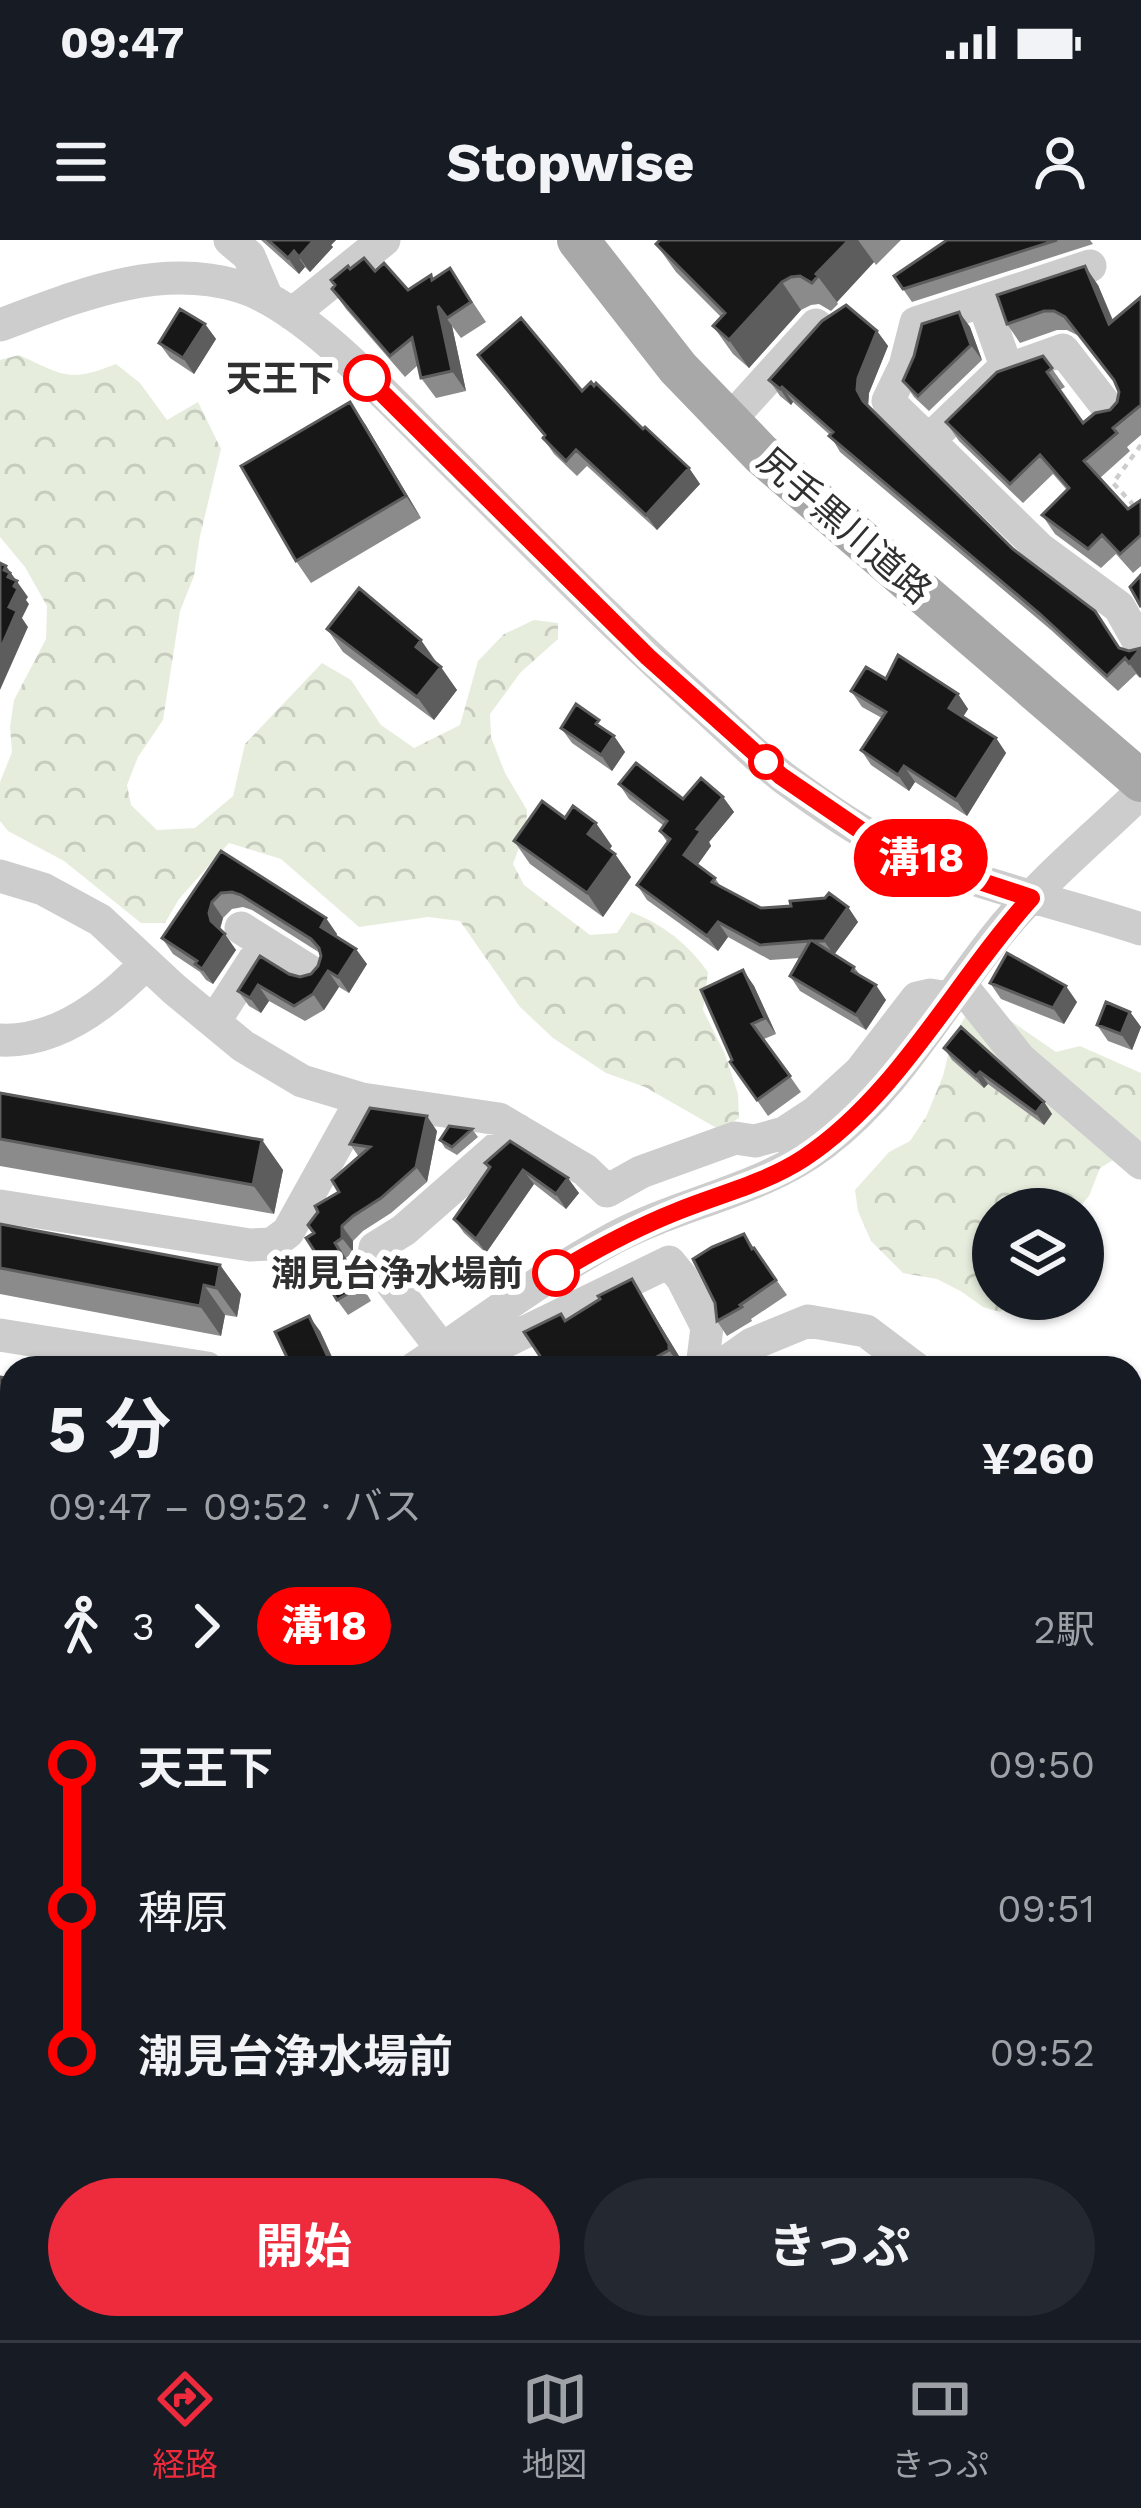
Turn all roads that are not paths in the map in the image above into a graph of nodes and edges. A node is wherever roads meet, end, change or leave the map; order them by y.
1 (230, 240) edge
2 (578, 240) edge
3 (372, 244) edge
4 (1090, 266) edge
5 (982, 301) junction
6 (280, 306) junction
7 (0, 325) edge
8 (816, 325) edge
9 (1006, 369) junction
10 (1111, 412) edge
11 (728, 422) junction
12 (929, 440) junction
13 (1141, 646) edge
14 (1141, 781) edge
15 (1141, 792) edge
16 (0, 876) edge
17 (1031, 898) junction
18 (1141, 929) edge
19 (146, 962) junction
20 (311, 972) edge
21 (955, 992) junction
22 (214, 1022) junction
23 (0, 1040) edge
24 (362, 1099) junction
25 (518, 1130) junction
26 (1141, 1163) edge
27 (0, 1206) edge
28 (0, 1335) edge
29 (132, 1356) edge
30 (427, 1356) edge
31 (433, 1356) edge
32 (476, 1356) edge
33 (704, 1356) edge
34 (735, 1356) edge
35 (898, 1356) edge

1 - 6 street
2 - 11 main road, 尻手黒川道路
3 - 6 street
4 - 5 street
5 - 9 street
5 - 12 street
6 - 7 street
6 - 17 street
8 - 11 street
9 - 10 street
9 - 12 street
11 - 14 main road, 尻手黒川道路
12 - 13 street
15 - 17 street
16 - 19 street
17 - 18 street
17 - 21 street
19 - 22 street
19 - 23 street
20 - 22 street
21 - 25 street
21 - 26 street
21 - 31 street
22 - 24 street
24 - 25 street
24 - 27 street
25 - 30 street
28 - 29 street
32 - 33 street
34 - 35 street

